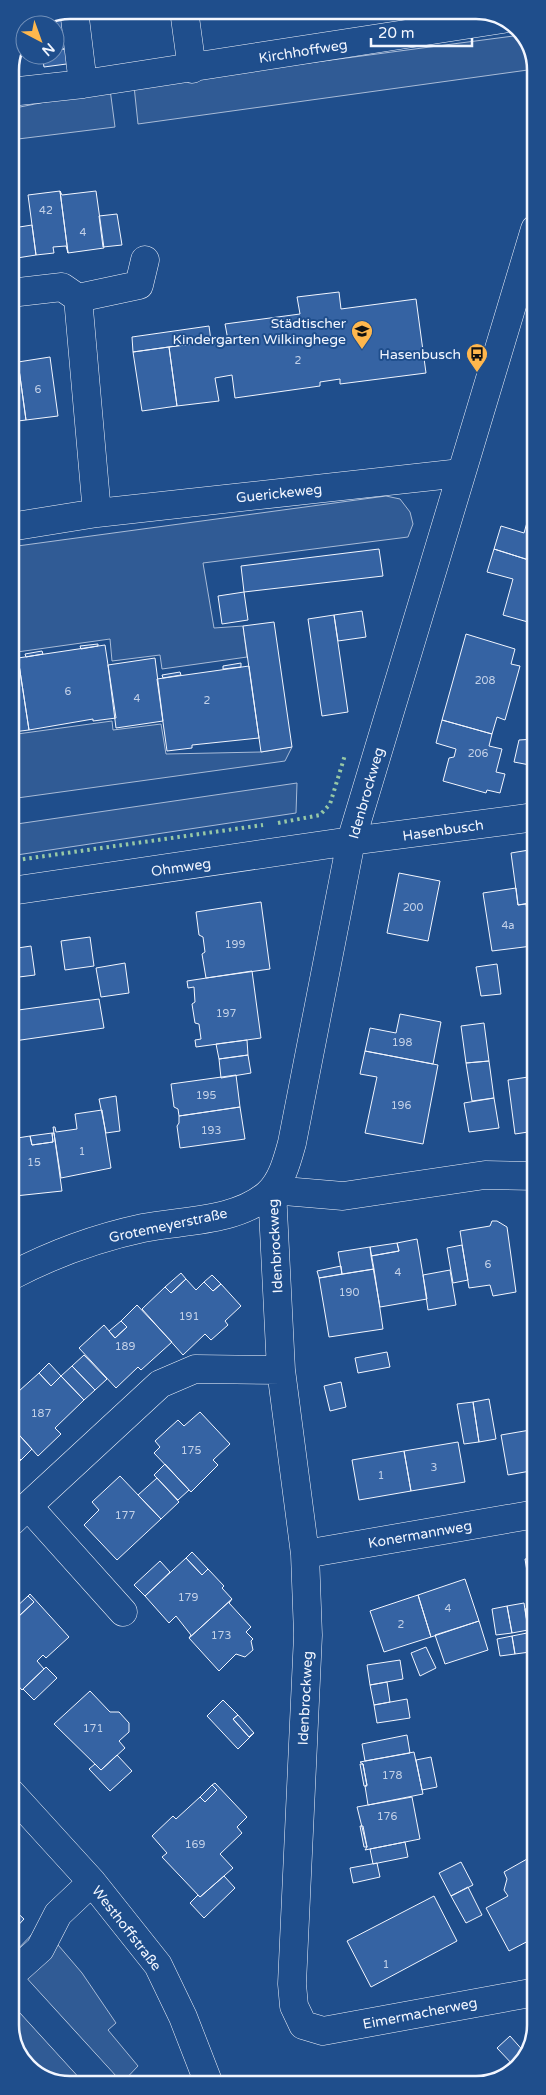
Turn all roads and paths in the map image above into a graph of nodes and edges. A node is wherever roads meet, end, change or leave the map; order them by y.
1 (75, 19) edge
2 (185, 19) edge
3 (490, 21) edge
4 (192, 69) junction
5 (83, 84) junction
6 (19, 91) edge
7 (145, 260) dead end
8 (527, 272) edge
9 (19, 292) edge
10 (78, 298) junction
11 (461, 473) junction
12 (97, 513) junction
13 (19, 526) edge
14 (527, 818) edge
15 (351, 841) junction
16 (19, 890) edge
17 (527, 1176) edge
18 (272, 1190) junction
19 (19, 1272) edge
20 (281, 1370) junction
21 (19, 1514) edge
22 (527, 1516) edge
23 (304, 1554) junction
24 (123, 1612) dead end
25 (19, 1801) edge
26 (92, 1882) junction
27 (19, 1968) edge
28 (19, 1991) edge
29 (527, 1994) edge
30 (304, 2025) joint
31 (97, 2076) edge
32 (206, 2076) edge

1 - 5 street
2 - 4 street
3 - 4 street, Kirchhoffweg
4 - 5 street, Kirchhoffweg
5 - 6 street, Kirchhoffweg
7 - 10 street
8 - 11 street, Idenbrockweg
9 - 10 street
10 - 12 street
11 - 12 street, Guerickeweg
11 - 15 street, Idenbrockweg
12 - 13 street, Guerickeweg
14 - 15 street, Hasenbusch
15 - 16 street, Ohmweg
15 - 18 street, Idenbrockweg
17 - 18 street
18 - 19 street, Grotemeyerstraße
18 - 20 street, Idenbrockweg
20 - 21 street
20 - 23 street, Idenbrockweg
21 - 24 street
22 - 23 street, Konermannweg
23 - 30 street, Idenbrockweg
25 - 26 street, Westhoffstraße
26 - 27 street
26 - 32 street, Westhoffstraße
28 - 31 street
29 - 30 street, Eimermacherweg

